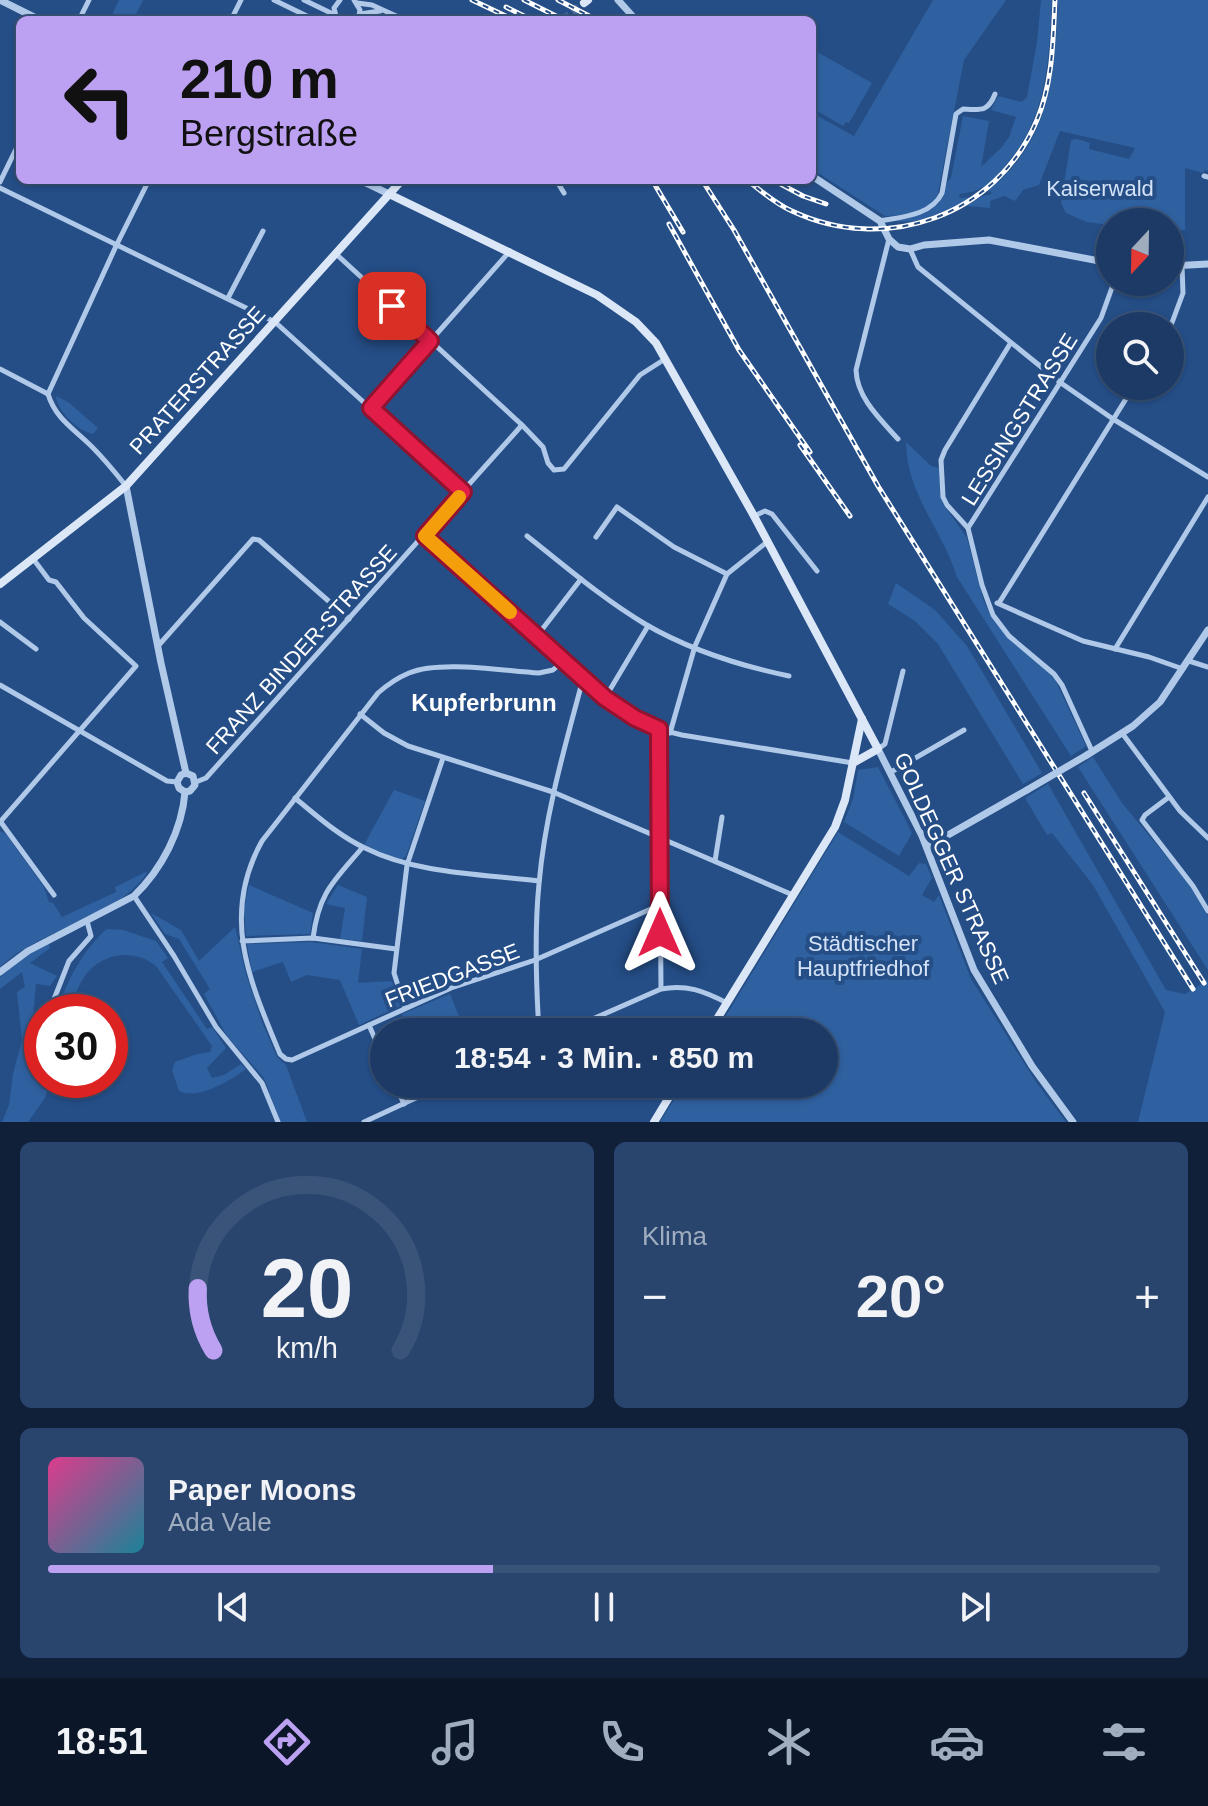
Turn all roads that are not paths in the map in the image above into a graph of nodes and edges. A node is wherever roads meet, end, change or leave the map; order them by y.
1 (0, 0) edge
2 (274, 0) edge
3 (304, 0) edge
4 (618, 0) edge
5 (356, 2) edge
6 (385, 11) junction
7 (32, 16) edge
8 (307, 16) edge
9 (333, 16) edge
10 (363, 16) edge
11 (396, 16) edge
12 (632, 16) edge
13 (995, 94) dead end
14 (16, 149) edge
15 (816, 179) edge
16 (0, 182) edge
17 (147, 184) edge
18 (368, 184) edge
19 (398, 184) edge
20 (558, 184) edge
21 (0, 188) edge
22 (564, 193) dead end
23 (389, 194) junction
24 (880, 221) junction
25 (263, 231) dead end
26 (889, 239) junction
27 (117, 244) junction
28 (910, 249) junction
29 (510, 251) junction
30 (335, 253) junction
31 (1096, 260) edge
32 (1208, 264) edge
33 (1184, 266) edge
34 (1109, 296) edge
35 (228, 298) junction
36 (275, 322) junction
37 (430, 341) junction
38 (1010, 344) junction
39 (666, 359) junction
40 (0, 369) edge
41 (1061, 383) junction
42 (48, 394) junction
43 (1125, 400) edge
44 (371, 408) junction
45 (1113, 419) junction
46 (522, 425) junction
47 (898, 439) dead end
48 (1208, 477) edge
49 (126, 486) junction
50 (463, 492) junction
51 (1208, 497) edge
52 (754, 516) junction
53 (968, 528) junction
54 (425, 536) junction
55 (527, 536) dead end
56 (596, 537) dead end
57 (767, 541) junction
58 (34, 560) junction
59 (817, 571) dead end
60 (727, 574) junction
61 (581, 579) junction
62 (0, 584) edge
63 (999, 603) junction
64 (991, 605) junction
65 (349, 619) junction
66 (0, 622) edge
67 (648, 626) junction
68 (1208, 630) edge
69 (537, 636) junction
70 (158, 646) junction
71 (695, 646) junction
72 (36, 649) dead end
73 (1115, 649) junction
74 (563, 661) junction
75 (1189, 661) junction
76 (1208, 667) edge
77 (1184, 669) junction
78 (903, 671) dead end
79 (789, 676) dead end
80 (583, 679) junction
81 (0, 685) edge
82 (605, 698) junction
83 (360, 714) junction
84 (862, 719) junction
85 (659, 729) junction
86 (964, 730) dead end
87 (78, 731) junction
88 (670, 733) junction
89 (1122, 733) junction
90 (873, 740) junction
91 (878, 749) junction
92 (855, 752) junction
93 (1089, 753) junction
94 (443, 758) junction
95 (853, 763) junction
96 (891, 772) junction
97 (186, 773) junction
98 (177, 782) junction
99 (196, 782) junction
100 (185, 792) junction
101 (553, 792) junction
102 (1169, 797) junction
103 (295, 798) junction
104 (722, 817) dead end
105 (0, 822) edge
106 (660, 838) junction
107 (1208, 838) edge
108 (927, 847) junction
109 (362, 848) junction
110 (715, 861) junction
111 (407, 865) junction
112 (539, 881) junction
113 (54, 895) dead end
114 (793, 895) junction
115 (134, 896) junction
116 (660, 905) junction
117 (1208, 911) edge
118 (87, 921) junction
119 (313, 938) junction
120 (242, 941) junction
121 (396, 949) junction
122 (535, 960) junction
123 (0, 972) edge
124 (661, 989) junction
125 (56, 994) edge
126 (727, 1003) junction
127 (405, 1008) junction
128 (538, 1018) edge
129 (595, 1018) edge
130 (718, 1018) edge
131 (369, 1025) joint
132 (401, 1098) edge
133 (417, 1098) edge
134 (669, 1098) edge
135 (404, 1104) junction
136 (278, 1122) edge
137 (364, 1122) edge
138 (654, 1122) edge
139 (1073, 1122) edge

1 - 7 street
2 - 8 street
3 - 9 street
4 - 12 street
5 - 6 street
6 - 10 street
6 - 11 street
13 - 24 street
14 - 16 street
15 - 24 street
17 - 27 street
18 - 23 street
19 - 23 main road, PRATERSTRASSE
20 - 22 street
21 - 27 street
23 - 29 main road, GOLDEGGER STRASSE
23 - 30 main road, PRATERSTRASSE
24 - 26 street
25 - 35 street
26 - 28 street
26 - 47 street
27 - 35 street
27 - 42 street
28 - 31 street
28 - 38 street
29 - 37 street
29 - 39 main road, GOLDEGGER STRASSE
30 - 36 main road, PRATERSTRASSE
30 - 37 street
32 - 33 street
34 - 41 street, LESSINGSTRASSE
35 - 36 street
36 - 44 street
36 - 49 main road, PRATERSTRASSE
37 - 44 street
37 - 46 street
38 - 41 street
38 - 53 street
39 - 46 street
39 - 52 main road, GOLDEGGER STRASSE
40 - 42 street
41 - 45 street
41 - 53 street, LESSINGSTRASSE
42 - 49 street
43 - 45 street
44 - 50 street
45 - 48 street
45 - 63 street
46 - 50 street, FRANZ BINDER-STRASSE
49 - 58 main road, PRATERSTRASSE
49 - 70 street
50 - 54 street, FRANZ BINDER-STRASSE
51 - 73 street
52 - 57 main road, GOLDEGGER STRASSE
52 - 59 street
53 - 64 street
54 - 65 street, FRANZ BINDER-STRASSE
54 - 69 street
55 - 61 street
56 - 60 street
57 - 60 street
57 - 84 main road, GOLDEGGER STRASSE
58 - 62 main road, PRATERSTRASSE
58 - 87 street
60 - 71 street
61 - 67 street
61 - 69 street
63 - 64 street
63 - 73 street
64 - 93 street
65 - 70 street
65 - 99 street, FRANZ BINDER-STRASSE
66 - 72 street
67 - 71 street
67 - 82 street
68 - 75 street
69 - 74 street
70 - 97 street
71 - 79 street
71 - 88 street
73 - 77 street
74 - 80 street
74 - 83 street
75 - 76 street
75 - 77 street
77 - 89 street
78 - 91 street, GOLDEGGER STRASSE
80 - 82 street
80 - 101 street
81 - 87 street
82 - 85 street
83 - 94 street
83 - 103 street
84 - 90 main road, GOLDEGGER STRASSE
84 - 92 main road
85 - 88 street
85 - 106 street
86 - 96 street
87 - 98 street
87 - 105 street
88 - 95 street
89 - 93 street
89 - 102 street
90 - 91 main road, GOLDEGGER STRASSE
90 - 92 main road
91 - 95 main road
91 - 96 street, GOLDEGGER STRASSE
92 - 95 main road
93 - 108 street, bridge
94 - 101 street
94 - 111 street
95 - 114 main road
96 - 108 street, GOLDEGGER STRASSE
97 - 98 street
97 - 99 street
98 - 100 street
99 - 100 street
100 - 115 street
101 - 106 street
101 - 112 street
102 - 107 street
102 - 117 street
103 - 109 street
103 - 120 street
104 - 110 street
105 - 113 street
106 - 110 street
106 - 116 street
108 - 139 street, GOLDEGGER STRASSE
109 - 111 street
109 - 119 street
110 - 114 street
111 - 112 street
111 - 121 street
112 - 122 street
114 - 126 main road
115 - 118 street
115 - 136 street
116 - 122 street, FRIEDGASSE
116 - 124 street
118 - 123 street
118 - 125 street
119 - 120 street
119 - 121 street
120 - 131 street, FRIEDGASSE
121 - 127 street
122 - 127 street, FRIEDGASSE
122 - 128 street
124 - 126 street
124 - 129 street
126 - 130 main road
127 - 131 street, FRIEDGASSE
132 - 135 street
133 - 135 street
134 - 138 main road
135 - 137 street

